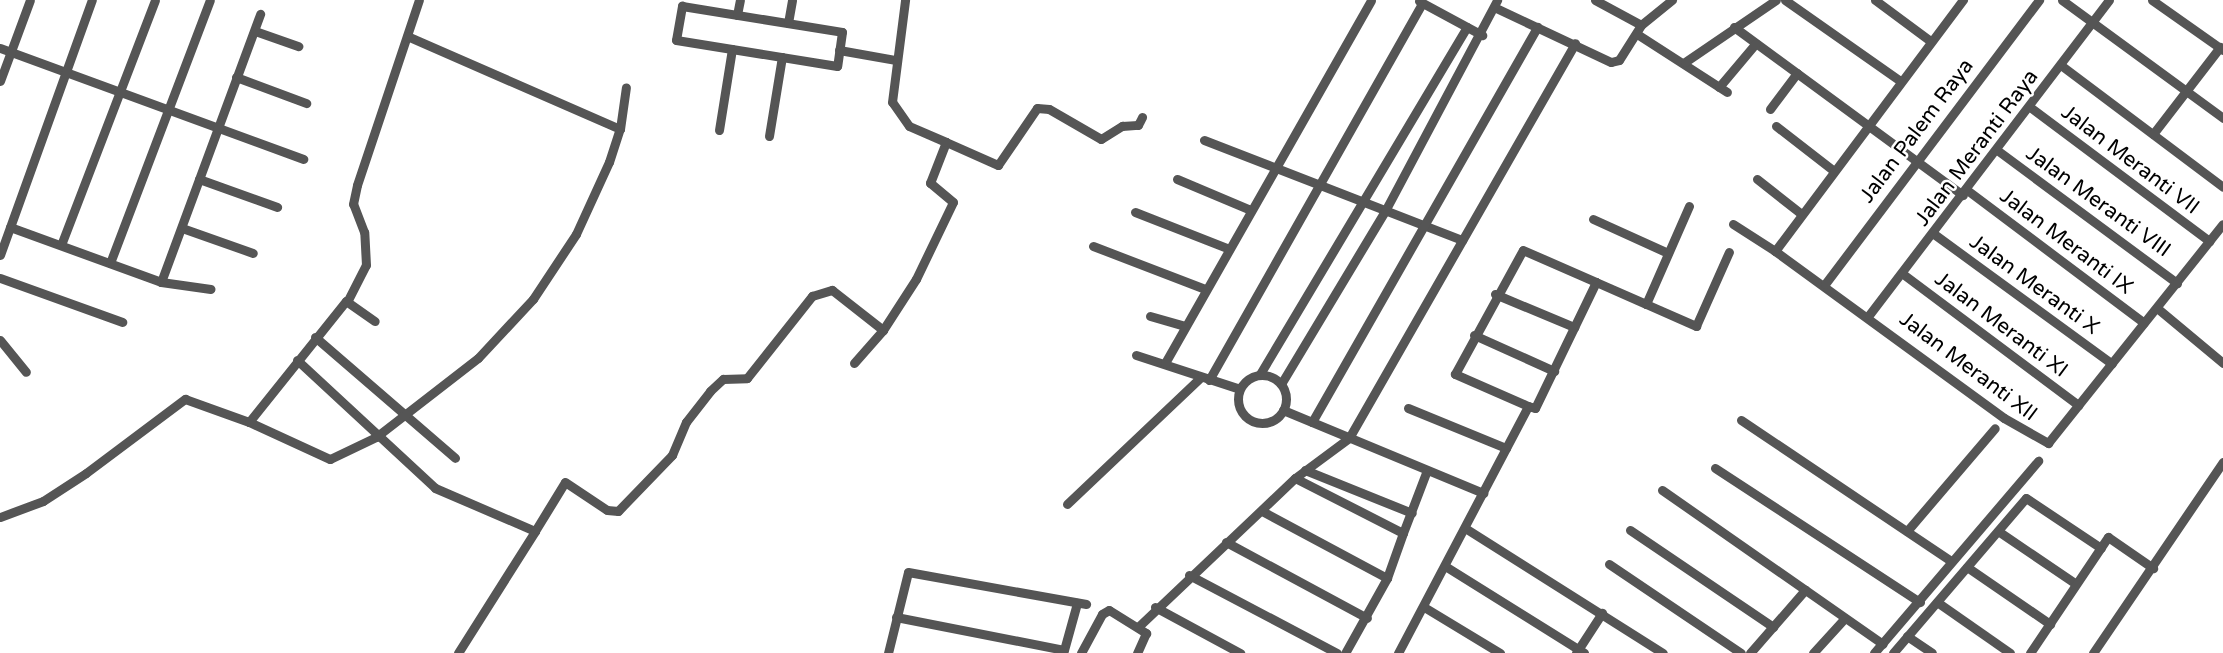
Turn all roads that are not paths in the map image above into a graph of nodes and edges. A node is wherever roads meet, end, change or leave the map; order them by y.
1 (28, 0) edge
2 (92, 0) edge
3 (155, 0) edge
4 (210, 0) edge
5 (419, 0) edge
6 (740, 0) edge
7 (792, 0) edge
8 (905, 0) edge
9 (1371, 0) edge
10 (1595, 0) edge
11 (1672, 0) edge
12 (1776, 0) edge
13 (1785, 0) edge
14 (1875, 0) edge
15 (1963, 0) edge
16 (2039, 0) edge
17 (2062, 0) edge
18 (2109, 0) edge
19 (2152, 0) edge
20 (1420, 1) edge
21 (1496, 4) edge
22 (260, 14) dead end
23 (737, 15) junction
24 (788, 23) junction
25 (2092, 23) junction
26 (1467, 27) junction
27 (1537, 27) junction
28 (1734, 27) junction
29 (1639, 30) junction
30 (255, 31) junction
31 (1482, 35) junction
32 (407, 36) junction
33 (1929, 40) junction
34 (1575, 43) junction
35 (1756, 43) junction
36 (298, 46) dead end
37 (0, 48) edge
38 (732, 49) junction
39 (2221, 49) edge
40 (839, 50) junction
41 (11, 52) junction
42 (782, 57) junction
43 (896, 60) junction
44 (1685, 62) junction
45 (2062, 66) junction
46 (65, 73) junction
47 (1797, 73) junction
48 (236, 78) junction
49 (1899, 80) junction
50 (0, 81) edge
51 (626, 87) dead end
52 (2186, 90) junction
53 (120, 94) junction
54 (306, 103) dead end
55 (2030, 107) junction
56 (1770, 109) dead end
57 (168, 112) junction
58 (1142, 117) dead end
59 (2223, 118) edge
60 (1776, 126) dead end
61 (1868, 126) junction
62 (620, 129) junction
63 (217, 130) junction
64 (719, 130) dead end
65 (2153, 134) junction
66 (769, 136) dead end
67 (1204, 140) dead end
68 (946, 142) junction
69 (1996, 150) junction
70 (303, 159) dead end
71 (1917, 161) junction
72 (1275, 168) junction
73 (1834, 171) junction
74 (199, 179) junction
75 (1177, 179) dead end
76 (1756, 179) dead end
77 (1319, 186) junction
78 (2223, 187) edge
79 (1965, 193) junction
80 (1364, 202) junction
81 (1689, 206) dead end
82 (277, 207) dead end
83 (1248, 209) junction
84 (1383, 210) junction
85 (1136, 212) dead end
86 (1800, 213) junction
87 (1593, 219) dead end
88 (1733, 224) dead end
89 (2223, 224) edge
90 (1422, 226) junction
91 (10, 227) junction
92 (182, 228) junction
93 (1934, 234) junction
94 (1462, 240) junction
95 (2209, 241) junction
96 (61, 245) junction
97 (1093, 246) dead end
98 (1227, 248) junction
99 (1775, 251) junction
100 (1729, 252) dead end
101 (253, 253) dead end
102 (1668, 253) junction
103 (0, 255) edge
104 (110, 263) junction
105 (1903, 274) junction
106 (0, 278) edge
107 (161, 282) junction
108 (1596, 282) junction
109 (2177, 283) junction
110 (1824, 284) junction
111 (211, 288) dead end
112 (1204, 289) junction
113 (1495, 294) junction
114 (348, 300) junction
115 (1646, 304) junction
116 (2157, 308) junction
117 (1869, 315) junction
118 (1150, 316) dead end
119 (375, 321) dead end
120 (122, 322) dead end
121 (2144, 322) junction
122 (1184, 326) junction
123 (1574, 327) junction
124 (884, 330) junction
125 (1474, 335) junction
126 (315, 338) junction
127 (0, 340) edge
128 (1136, 355) dead end
129 (297, 360) junction
130 (854, 363) dead end
131 (1165, 363) junction
132 (2223, 363) edge
133 (2112, 364) junction
134 (1554, 370) junction
135 (26, 372) dead end
136 (1260, 374) junction
137 (1205, 378) junction
138 (1281, 384) junction
139 (1240, 389) junction
140 (2078, 405) junction
141 (1527, 406) junction
142 (1408, 408) dead end
143 (1283, 410) junction
144 (405, 416) junction
145 (1741, 420) dead end
146 (1312, 422) junction
147 (249, 423) junction
148 (1995, 428) dead end
149 (376, 437) junction
150 (1349, 438) junction
151 (1506, 447) junction
152 (454, 458) dead end
153 (2038, 461) dead end
154 (2223, 462) edge
155 (1715, 468) dead end
156 (1305, 470) junction
157 (1427, 470) junction
158 (1295, 478) junction
159 (1662, 490) dead end
160 (1483, 493) junction
161 (1067, 504) dead end
162 (1262, 511) junction
163 (1412, 513) junction
164 (0, 517) edge
165 (1465, 528) junction
166 (1629, 530) dead end
167 (535, 531) junction
168 (1907, 531) junction
169 (1998, 531) junction
170 (1403, 533) junction
171 (1226, 542) junction
172 (2101, 548) junction
173 (1951, 561) junction
174 (1609, 564) dead end
175 (1445, 567) junction
176 (1967, 567) junction
177 (2153, 568) junction
178 (1189, 575) junction
179 (1387, 579) junction
180 (2076, 584) junction
181 (1805, 590) junction
182 (1920, 602) junction
183 (1937, 602) junction
184 (1155, 607) junction
185 (1424, 607) junction
186 (1602, 613) junction
187 (896, 617) junction
188 (1367, 618) junction
189 (1845, 618) junction
190 (2050, 624) junction
191 (1138, 627) junction
192 (1773, 627) junction
193 (1907, 636) junction
194 (1882, 644) junction
195 (1580, 652) edge
196 (459, 653) edge
197 (888, 653) edge
198 (1081, 653) edge
199 (1137, 653) edge
200 (1240, 653) edge
201 (1337, 653) edge
202 (1346, 653) edge
203 (1398, 653) edge
204 (1500, 653) edge
205 (1663, 653) edge
206 (1741, 653) edge
207 (1750, 653) edge
208 (1814, 653) edge
209 (1874, 653) edge
210 (1893, 653) edge
211 (1932, 653) edge
212 (2010, 653) edge
213 (2030, 653) edge
214 (2093, 653) edge

1 - 41 street
2 - 46 street
3 - 53 street
4 - 57 street
5 - 32 street
6 - 23 street
7 - 24 street
8 - 43 street
9 - 72 street
10 - 29 street
11 - 29 street
12 - 28 street
13 - 49 street
14 - 33 street
15 - 33 street
16 - 71 street, Jalan Palem Raya
17 - 25 street
18 - 25 street, Jalan Meranti Raya
19 - 39 street
20 - 26 street
20 - 77 street
21 - 27 street
21 - 31 street
22 - 30 street
23 - 24 street
23 - 38 street
24 - 40 street
25 - 45 street, Jalan Meranti Raya
25 - 52 street
26 - 31 street
26 - 80 street
27 - 34 street
27 - 90 street
28 - 35 street, Jalan Meranti IX
28 - 44 street
29 - 34 street
29 - 44 street
30 - 36 street
30 - 48 street
31 - 84 street
32 - 62 street
32 - 114 street
33 - 49 street
34 - 94 street
35 - 44 street
35 - 47 street, Jalan Meranti IX
37 - 41 street
38 - 42 street
38 - 64 street
39 - 52 street
40 - 42 street
40 - 43 street
41 - 46 street
41 - 50 street
42 - 66 street
43 - 68 street
45 - 55 street, Jalan Meranti Raya
45 - 65 street
46 - 53 street
46 - 91 street
47 - 56 street
47 - 61 street, Jalan Meranti IX
48 - 54 street
48 - 63 street
49 - 61 street
51 - 62 street
52 - 59 street
52 - 65 street
53 - 57 street
53 - 96 street
55 - 69 street, Jalan Meranti Raya
55 - 95 street, Jalan Meranti VII
57 - 63 street
57 - 104 street
58 - 68 street
60 - 73 street
61 - 71 street, Jalan Meranti IX
61 - 73 street
62 - 144 street
63 - 70 street
63 - 74 street
65 - 78 street
67 - 72 street
68 - 124 street
69 - 79 street, Jalan Meranti Raya
69 - 109 street, Jalan Meranti VIII
71 - 79 street, Jalan Meranti IX
71 - 110 street, Jalan Palem Raya
72 - 77 street
72 - 83 street
73 - 86 street
74 - 82 street
74 - 92 street
75 - 83 street
76 - 86 street
77 - 80 street
77 - 137 street
79 - 93 street, Jalan Meranti Raya
79 - 121 street, Jalan Meranti IX
80 - 84 street
80 - 136 street
81 - 102 street
83 - 98 street
84 - 90 street
84 - 138 street
85 - 98 street
86 - 99 street
87 - 102 street
88 - 99 street, Jalan Meranti XII
89 - 95 street
90 - 94 street
90 - 146 street
91 - 96 street
91 - 103 street
92 - 101 street
92 - 107 street
93 - 105 street, Jalan Meranti Raya
93 - 133 street, Jalan Meranti X
94 - 150 street
95 - 109 street
96 - 104 street
97 - 112 street
98 - 112 street
99 - 110 street, Jalan Meranti XII
100 - 115 street
102 - 115 street
104 - 107 street
105 - 117 street, Jalan Meranti Raya
105 - 140 street, Jalan Meranti XI
106 - 120 street
107 - 111 street
108 - 113 street
108 - 115 street
108 - 123 street
109 - 116 street
110 - 117 street, Jalan Meranti XII
112 - 122 street
113 - 123 street
113 - 125 street
114 - 119 street
114 - 126 street
116 - 121 street
116 - 132 street
117 - 140 street, Jalan Meranti XII
118 - 122 street
121 - 133 street
122 - 131 street
123 - 134 street
124 - 130 street
124 - 167 street
125 - 134 street
125 - 141 street
126 - 129 street
126 - 144 street
127 - 135 street
128 - 131 street
129 - 147 street
129 - 149 street
131 - 137 street
133 - 140 street
134 - 141 street
136 - 138 street
136 - 139 street
137 - 139 street
137 - 161 street
138 - 143 street
139 - 143 street
141 - 151 street
142 - 151 street
143 - 146 street
144 - 149 street
144 - 152 street
145 - 168 street
146 - 150 street
147 - 149 street
147 - 164 street
148 - 168 street
149 - 167 street
150 - 156 street
150 - 157 street
151 - 160 street
153 - 173 street
154 - 177 street
155 - 182 street
156 - 158 street
156 - 163 street
157 - 160 street
157 - 163 street
158 - 162 street
158 - 170 street
159 - 181 street
160 - 165 street
162 - 171 street
162 - 179 street
163 - 170 street
165 - 175 street
165 - 186 street
166 - 192 street
167 - 196 street
168 - 173 street
169 - 172 street
169 - 176 street
169 - 180 street
170 - 179 street
171 - 178 street
171 - 188 street
172 - 177 street
172 - 180 street
173 - 182 street
174 - 206 street
175 - 185 street
175 - 195 street
176 - 183 street
176 - 190 street
177 - 214 street
178 - 184 street
178 - 201 street
179 - 188 street
180 - 190 street
181 - 189 street
181 - 192 street
182 - 194 street
183 - 193 street
183 - 212 street
184 - 191 street
184 - 200 street
185 - 203 street
185 - 204 street
186 - 195 street
186 - 205 street
187 - 187 street
187 - 197 street
188 - 202 street
189 - 194 street
189 - 208 street
190 - 213 street
191 - 198 street
191 - 199 street
192 - 207 street
193 - 210 street
193 - 211 street
194 - 209 street

